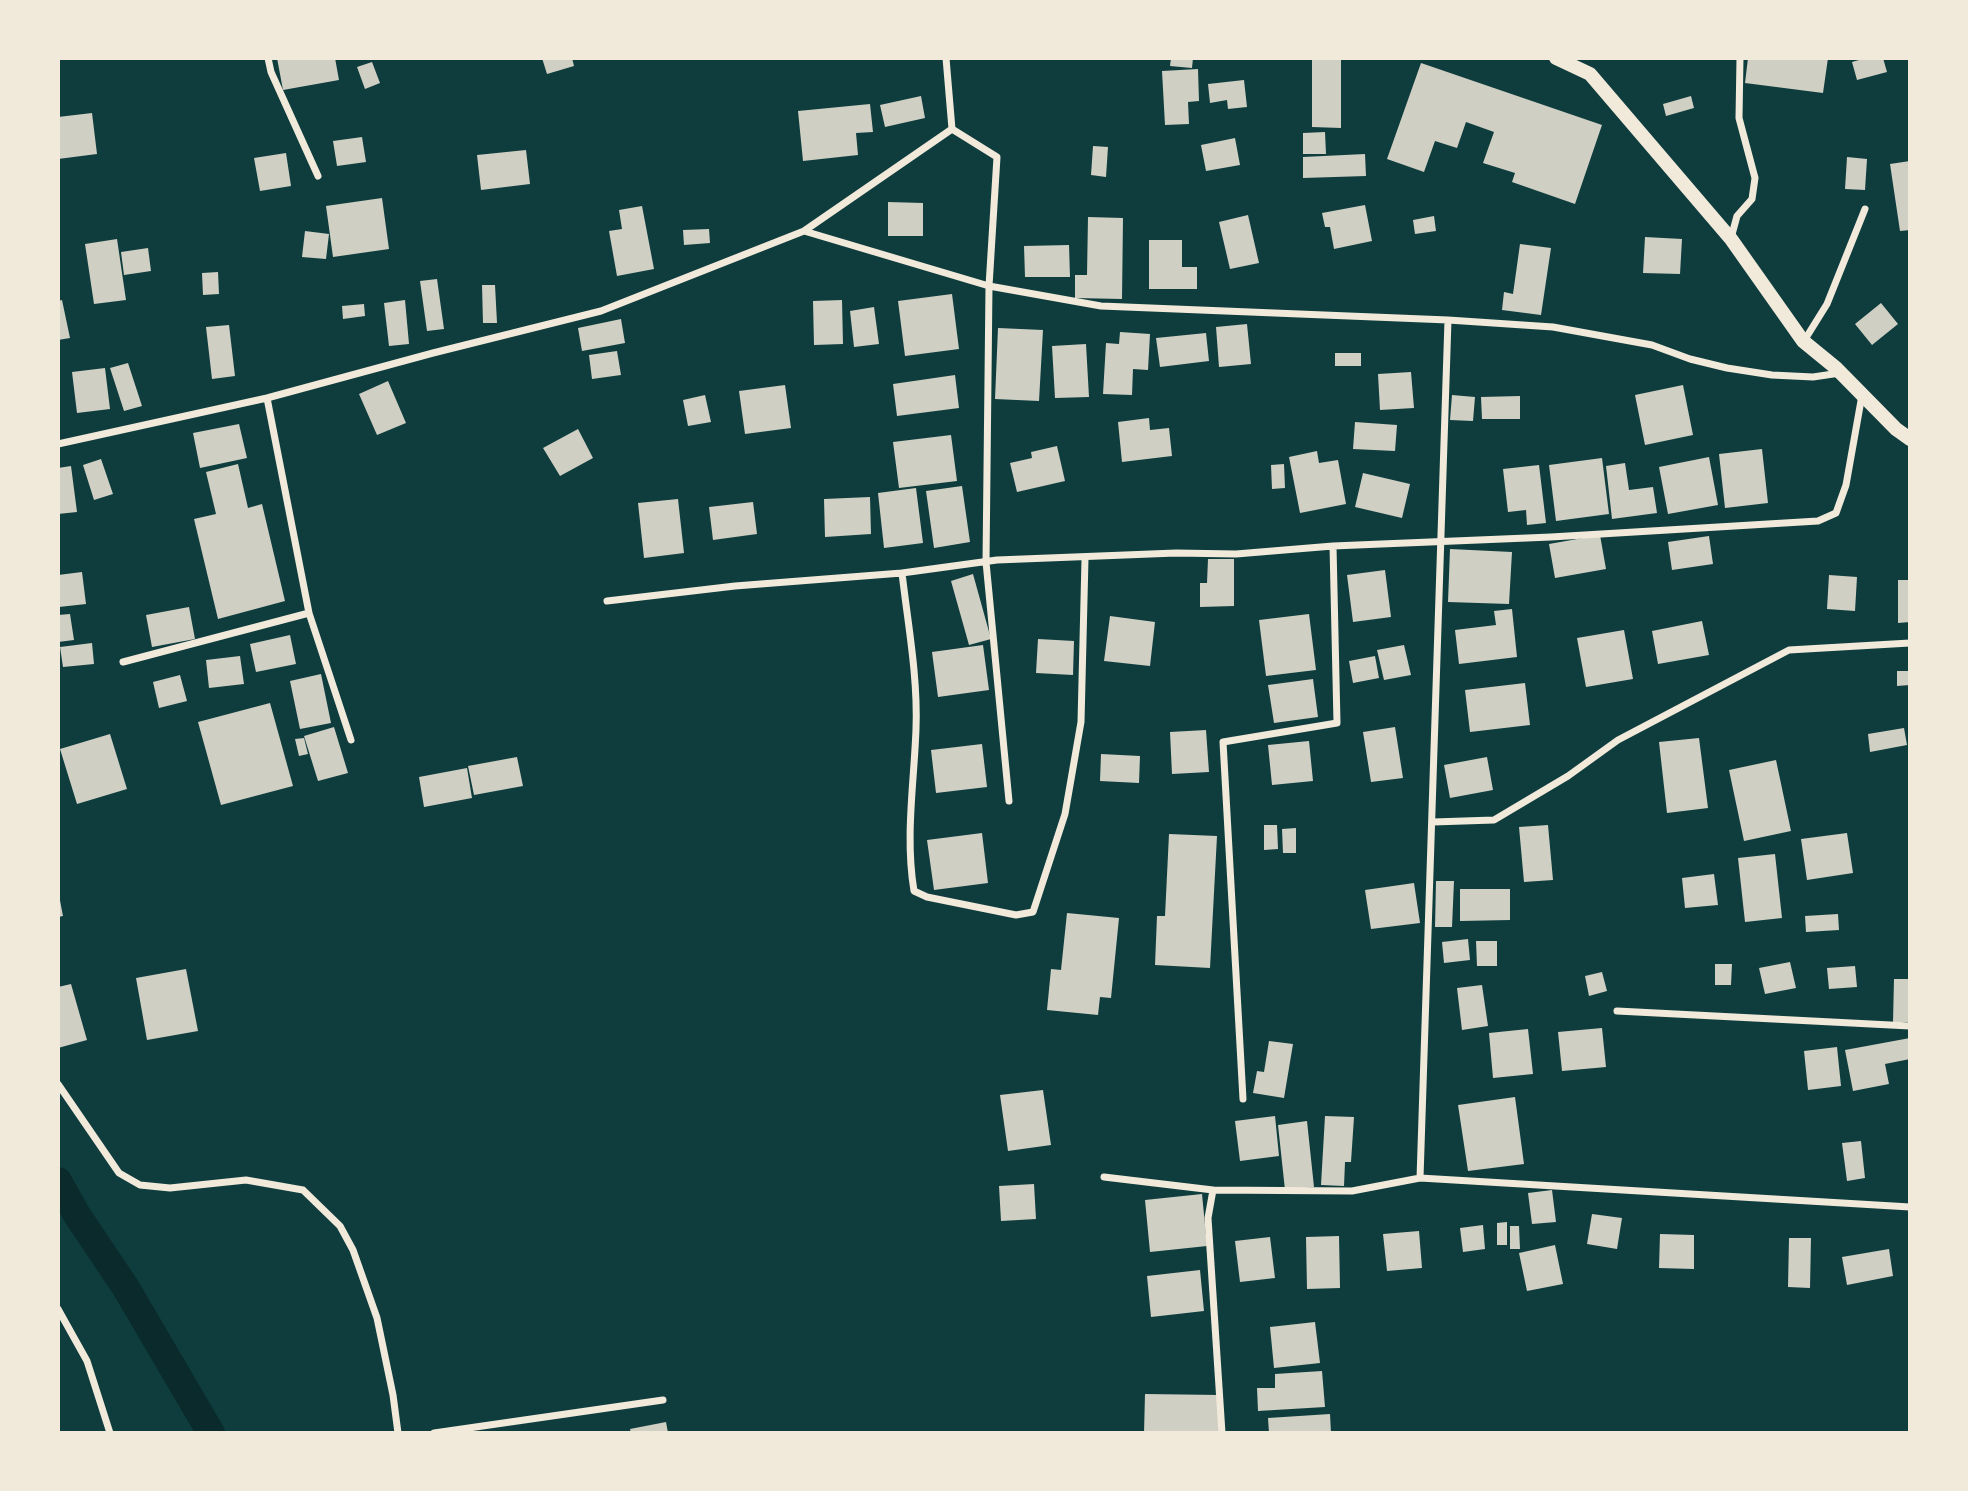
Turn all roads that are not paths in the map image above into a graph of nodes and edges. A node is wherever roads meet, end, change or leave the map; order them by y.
1 (268, 58) edge
2 (946, 58) edge
3 (1556, 58) edge
4 (1740, 58) edge
5 (952, 130) junction
6 (318, 176) dead end
7 (1865, 209) dead end
8 (804, 231) junction
9 (1731, 239) junction
10 (989, 286) junction
11 (1448, 320) junction
12 (1803, 341) junction
13 (1840, 373) junction
14 (1862, 394) junction
15 (267, 398) junction
16 (1910, 439) edge
17 (58, 444) edge
18 (1443, 540) junction
19 (1333, 546) junction
20 (1085, 559) junction
21 (986, 562) junction
22 (902, 573) junction
23 (607, 601) dead end
24 (309, 613) junction
25 (1910, 643) edge
26 (123, 662) dead end
27 (351, 740) dead end
28 (1009, 801) dead end
29 (1433, 822) junction
30 (1617, 1011) dead end
31 (1910, 1026) edge
32 (58, 1084) edge
33 (1244, 1099) dead end
34 (1104, 1177) dead end
35 (1420, 1178) junction
36 (1213, 1190) junction
37 (1910, 1207) edge
38 (58, 1309) edge
39 (663, 1400) dead end
40 (110, 1433) edge
41 (398, 1433) edge
42 (433, 1433) edge
43 (1222, 1433) edge

1 - 6 street
2 - 5 street
3 - 9 main road
4 - 9 street
5 - 8 street
5 - 10 street
7 - 12 street
8 - 10 street
8 - 15 street
9 - 12 main road
10 - 11 street
10 - 21 street
11 - 13 street
11 - 18 street
12 - 13 main road
13 - 14 main road
14 - 16 main road
14 - 18 street
15 - 17 street
15 - 24 street
18 - 19 street
18 - 29 street
19 - 20 street
19 - 33 street
20 - 21 street
20 - 22 street
21 - 22 street
21 - 28 street
22 - 23 street
24 - 26 street
24 - 27 street
25 - 29 street
29 - 35 street
30 - 31 street
32 - 41 street
34 - 36 street
35 - 36 street
35 - 37 street
36 - 43 street
38 - 40 street
39 - 42 street

